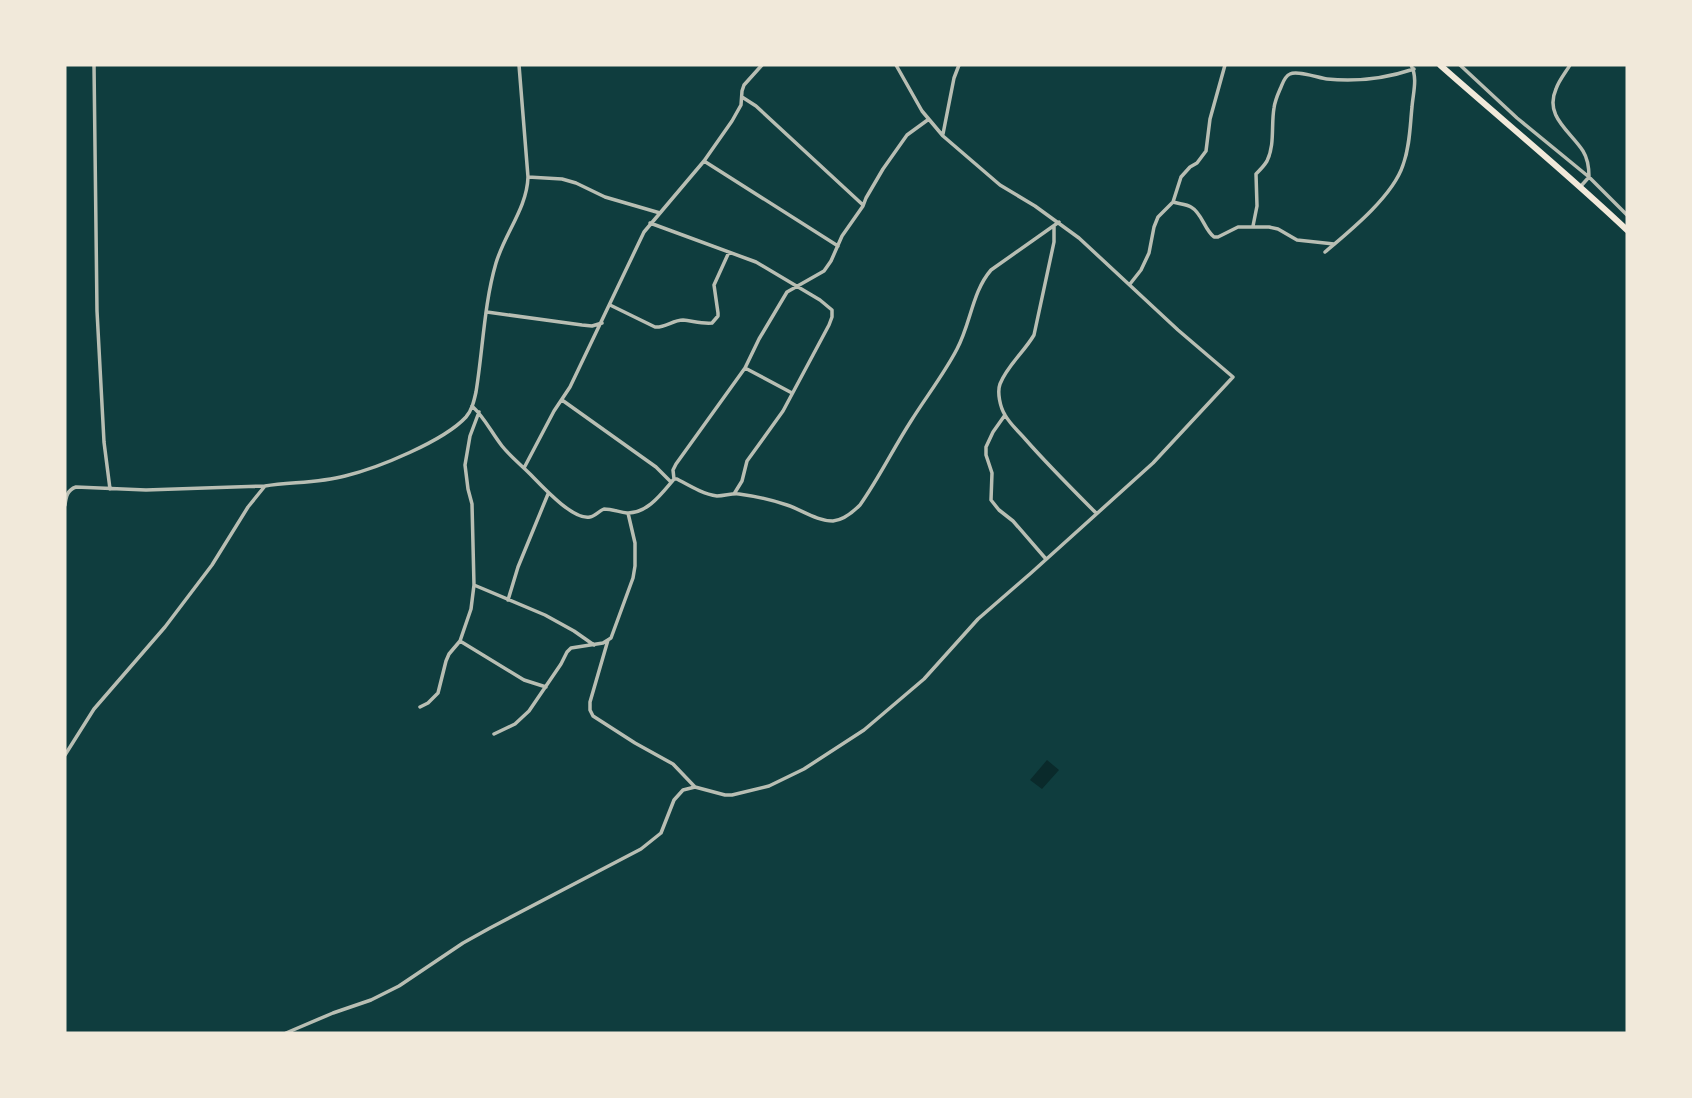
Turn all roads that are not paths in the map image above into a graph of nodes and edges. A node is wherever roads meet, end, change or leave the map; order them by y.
1 (94, 65) edge
2 (520, 65) edge
3 (762, 65) edge
4 (896, 65) edge
5 (959, 65) edge
6 (1225, 65) edge
7 (1440, 65) edge
8 (1460, 65) edge
9 (1570, 65) edge
10 (1412, 67) edge
11 (742, 97) junction
12 (929, 119) junction
13 (943, 136) junction
14 (704, 161) junction
15 (528, 177) junction
16 (1589, 177) junction
17 (1581, 186) junction
18 (1173, 202) junction
19 (863, 206) junction
20 (660, 213) junction
21 (1627, 215) edge
22 (1059, 222) junction
23 (650, 223) junction
24 (1253, 226) junction
25 (1054, 227) junction
26 (1627, 230) edge
27 (1334, 244) junction
28 (838, 246) junction
29 (729, 252) junction
30 (1325, 252) dead end
31 (1130, 284) junction
32 (797, 286) junction
33 (610, 305) junction
34 (487, 312) junction
35 (602, 323) junction
36 (745, 368) junction
37 (792, 393) junction
38 (562, 400) junction
39 (472, 406) junction
40 (479, 412) junction
41 (1005, 415) junction
42 (524, 468) junction
43 (673, 481) junction
44 (265, 486) junction
45 (110, 489) junction
46 (548, 494) junction
47 (734, 494) junction
48 (65, 505) edge
49 (628, 513) junction
50 (1097, 513) junction
51 (1046, 560) junction
52 (474, 585) junction
53 (508, 600) junction
54 (608, 640) junction
55 (460, 641) junction
56 (594, 645) junction
57 (546, 687) junction
58 (420, 707) dead end
59 (494, 734) dead end
60 (65, 755) edge
61 (695, 787) junction
62 (286, 1033) edge

1 - 45 street
2 - 15 street
3 - 11 street
4 - 12 street
5 - 13 street
6 - 18 street
7 - 17 highway
8 - 16 street
9 - 16 street
10 - 24 street
10 - 27 street
11 - 14 street
11 - 19 street
12 - 13 street
12 - 19 street
13 - 22 street
14 - 20 street
14 - 28 street
15 - 20 street
15 - 34 street
16 - 17 street
16 - 21 street
17 - 26 highway
18 - 24 street
18 - 31 street
19 - 28 street
20 - 23 street
22 - 25 street
22 - 31 street
23 - 29 street
23 - 33 street
24 - 27 street
25 - 41 street
25 - 47 street
27 - 30 street
28 - 32 street
29 - 32 street
29 - 33 street
31 - 50 street
32 - 36 street
32 - 37 street
33 - 35 street
34 - 35 street
34 - 39 street
35 - 38 street
36 - 37 street
36 - 43 street
37 - 47 street
38 - 42 street
38 - 43 street
39 - 40 street
39 - 44 street
40 - 42 street
40 - 52 street
41 - 50 street
41 - 51 street
42 - 46 street
43 - 47 street
43 - 49 street
44 - 45 street
44 - 60 street
45 - 48 street
46 - 49 street
46 - 53 street
49 - 54 street
50 - 51 street
51 - 61 street
52 - 53 street
52 - 55 street
53 - 56 street
54 - 56 street
54 - 61 street
55 - 57 street
55 - 58 street
56 - 57 street
57 - 59 street
61 - 62 street

